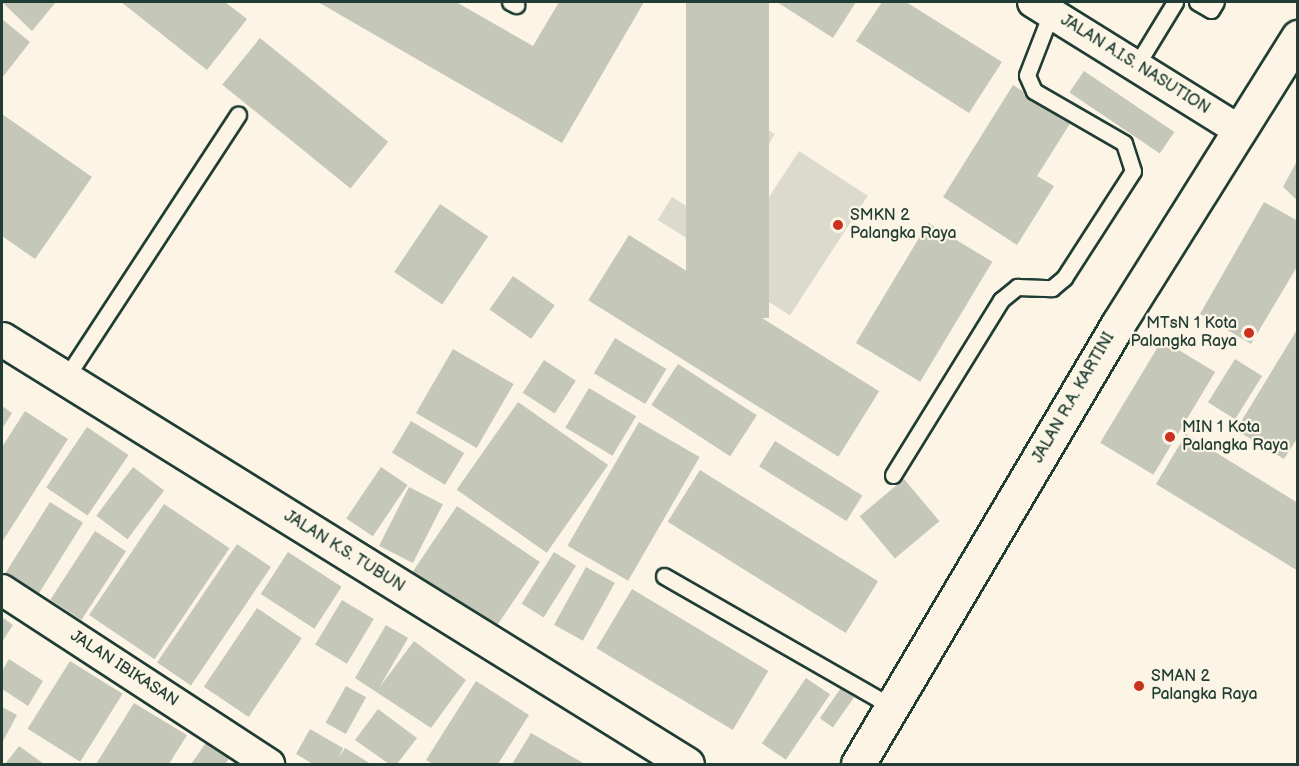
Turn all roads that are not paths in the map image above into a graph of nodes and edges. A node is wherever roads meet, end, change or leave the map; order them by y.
1 (1175, 2) edge
2 (1197, 2) edge
3 (1216, 2) edge
4 (1042, 7) edge
5 (1298, 37) edge
6 (1136, 66) junction
7 (238, 115) dead end
8 (1237, 129) junction
9 (2, 339) edge
10 (65, 379) junction
11 (893, 475) dead end
12 (664, 576) dead end
13 (2, 590) edge
14 (893, 707) junction
15 (258, 757) edge
16 (687, 765) edge
17 (858, 765) edge

1 - 6 lane
2 - 3 lane
4 - 6 street, JALAN A.I.S. NASUTION
4 - 11 lane
5 - 8 street, JALAN R.A. KARTINI
6 - 8 street, JALAN A.I.S. NASUTION
7 - 10 lane
8 - 14 street, JALAN R.A. KARTINI
9 - 10 street, JALAN K.S. TUBUN
10 - 16 street, JALAN K.S. TUBUN
12 - 14 lane
13 - 15 street, JALAN IBIKASAN
14 - 17 street, JALAN R.A. KARTINI

